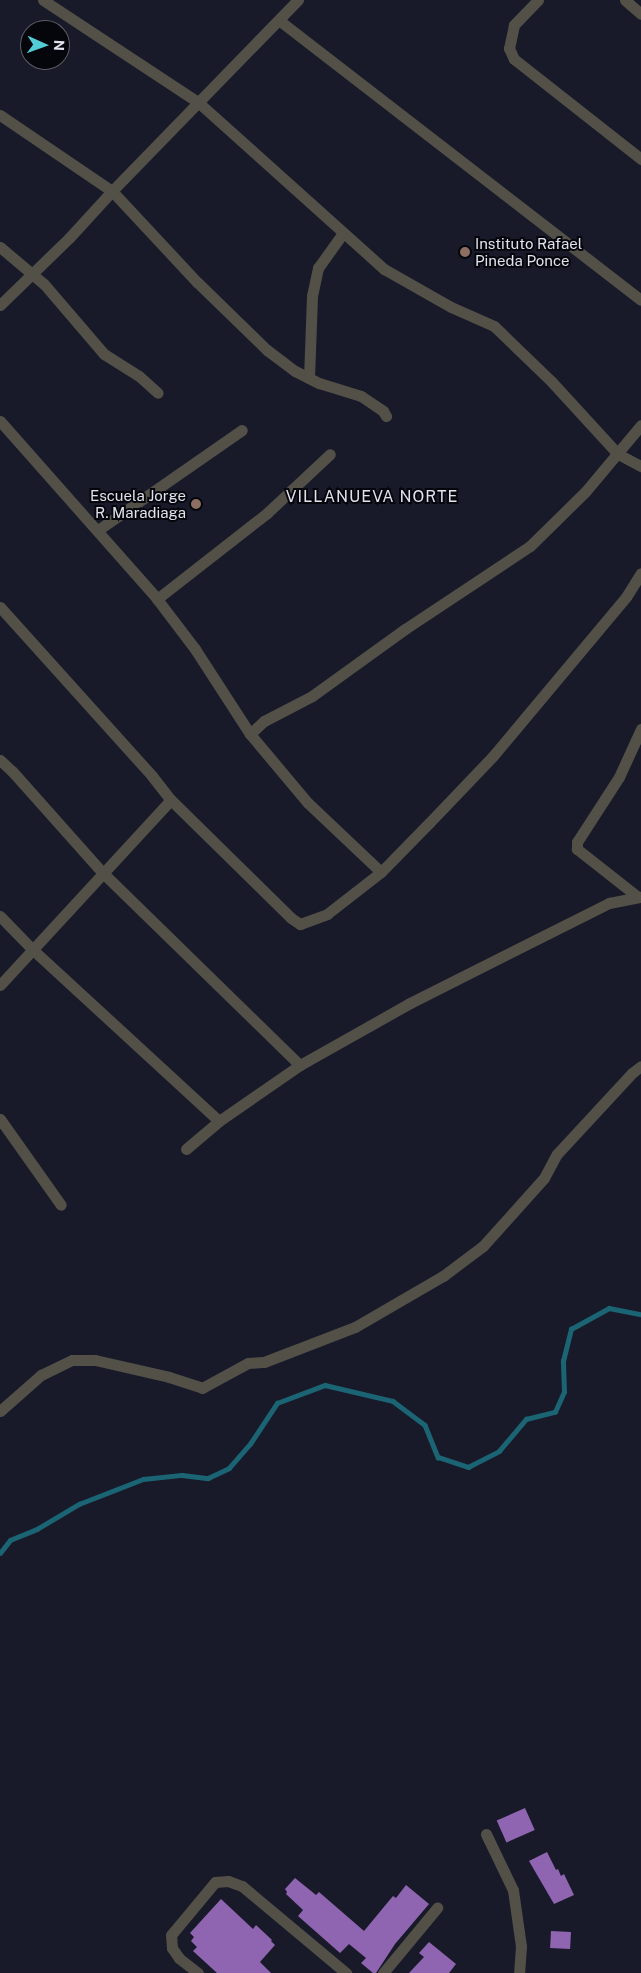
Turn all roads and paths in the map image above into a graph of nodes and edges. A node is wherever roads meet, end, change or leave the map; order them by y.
1 (43, 0) edge
2 (298, 0) edge
3 (538, 0) edge
4 (625, 0) edge
5 (641, 14) edge
6 (280, 21) junction
7 (199, 103) junction
8 (0, 115) edge
9 (641, 159) edge
10 (112, 191) junction
11 (343, 233) junction
12 (0, 247) edge
13 (33, 274) junction
14 (641, 300) edge
15 (0, 305) edge
16 (310, 378) junction
17 (158, 393) dead end
18 (386, 416) dead end
19 (0, 421) edge
20 (641, 425) edge
21 (242, 430) dead end
22 (330, 454) dead end
23 (618, 454) junction
24 (641, 466) edge
25 (98, 530) junction
26 (641, 573) edge
27 (157, 599) junction
28 (0, 608) edge
29 (641, 729) edge
30 (250, 734) junction
31 (0, 760) edge
32 (171, 800) junction
33 (380, 872) junction
34 (104, 874) junction
35 (639, 897) edge
36 (0, 916) edge
37 (32, 950) junction
38 (0, 985) edge
39 (300, 1065) junction
40 (641, 1066) edge
41 (0, 1119) edge
42 (220, 1121) junction
43 (186, 1149) dead end
44 (62, 1205) dead end
45 (0, 1411) edge
46 (486, 1834) dead end
47 (437, 1908) dead end
48 (198, 1973) edge
49 (346, 1973) edge
50 (383, 1973) edge
51 (519, 1973) edge

1 - 7 street
2 - 6 street
3 - 9 street
4 - 5 street
6 - 7 street
6 - 14 street
7 - 10 street
7 - 11 street
8 - 10 street
10 - 13 street
10 - 16 street
11 - 16 street
11 - 23 street
12 - 13 street
13 - 15 street
13 - 17 street
16 - 18 street
19 - 25 street
20 - 23 street
21 - 25 street
22 - 27 street
23 - 24 street
23 - 30 street
25 - 27 street
26 - 33 street
27 - 30 street
28 - 32 street
29 - 35 street
30 - 33 street
31 - 34 street
32 - 33 street
32 - 34 street
34 - 37 street
34 - 39 street
35 - 39 street
36 - 37 street
37 - 38 street
37 - 42 street
39 - 42 street
40 - 45 street
41 - 44 street
42 - 43 street
46 - 51 street
47 - 50 street
48 - 49 street

